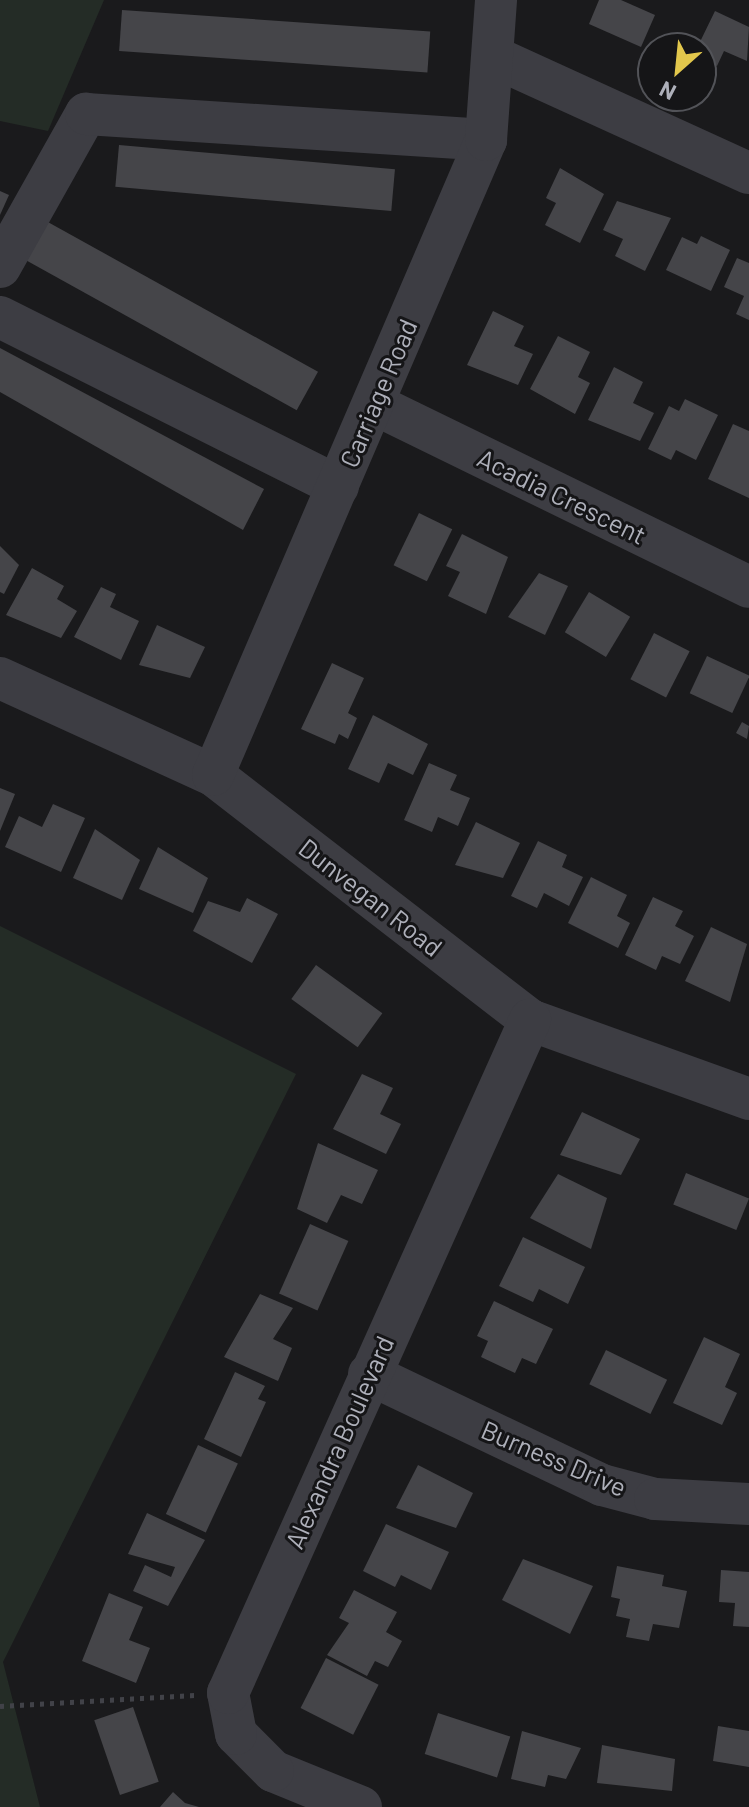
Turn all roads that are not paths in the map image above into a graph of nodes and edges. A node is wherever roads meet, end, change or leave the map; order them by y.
1 (496, 0) edge
2 (494, 57) junction
3 (486, 140) junction
4 (749, 173) edge
5 (0, 267) edge
6 (0, 317) edge
7 (374, 404) junction
8 (338, 486) junction
9 (749, 587) edge
10 (0, 678) edge
11 (213, 775) junction
12 (530, 1020) junction
13 (749, 1099) edge
14 (369, 1374) junction
15 (749, 1504) edge
16 (361, 1807) edge

1 - 2 street, Carriage Road
2 - 3 street, Carriage Road
2 - 4 street
3 - 5 street
3 - 7 street, Carriage Road
6 - 8 street
7 - 8 street, Carriage Road
7 - 9 street, Acadia Crescent
8 - 11 street, Carriage Road
10 - 11 street, Dunvegan Road
11 - 12 street, Dunvegan Road
12 - 13 street, Dunvegan Road
12 - 14 street, Alexandra Boulevard
14 - 15 street, Burness Drive
14 - 16 street, Alexandra Boulevard

